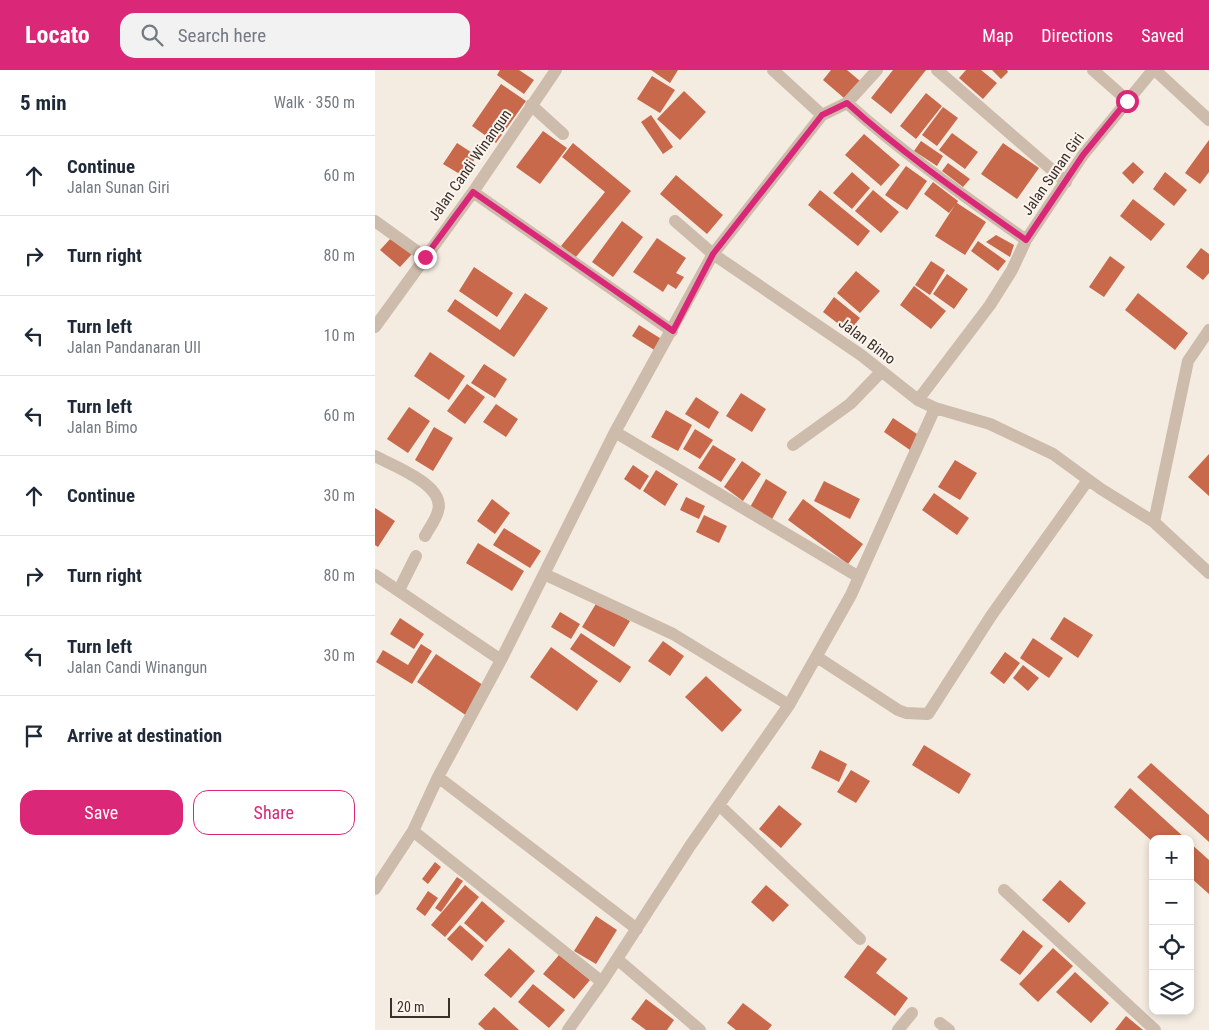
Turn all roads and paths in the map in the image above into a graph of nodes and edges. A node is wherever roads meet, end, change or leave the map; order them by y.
1 (556, 70) edge
2 (773, 70) edge
3 (877, 70) edge
4 (937, 70) edge
5 (1093, 70) edge
6 (1154, 70) edge
7 (1127, 101) junction
8 (847, 103) junction
9 (531, 105) junction
10 (822, 115) junction
11 (1209, 120) edge
12 (563, 134) dead end
13 (1066, 182) junction
14 (473, 192) junction
15 (375, 221) edge
16 (675, 221) dead end
17 (1026, 240) junction
18 (713, 254) junction
19 (425, 257) junction
20 (375, 327) edge
21 (1209, 330) edge
22 (673, 331) junction
23 (881, 372) junction
24 (918, 400) junction
25 (935, 408) junction
26 (615, 432) junction
27 (793, 445) dead end
28 (375, 456) edge
29 (1089, 480) junction
30 (1154, 522) junction
31 (425, 536) dead end
32 (415, 556) dead end
33 (1209, 573) edge
34 (544, 574) junction
35 (375, 575) edge
36 (859, 577) junction
37 (399, 590) junction
38 (817, 656) junction
39 (501, 660) junction
40 (789, 705) junction
41 (438, 777) junction
42 (719, 805) junction
43 (413, 831) junction
44 (375, 889) edge
45 (1004, 890) dead end
46 (637, 929) junction
47 (860, 939) dead end
48 (617, 959) junction
49 (601, 982) junction
50 (912, 1013) dead end
51 (568, 1030) edge
52 (700, 1030) edge
53 (898, 1030) edge
54 (1155, 1030) edge

1 - 9 street, Jalan Candi Winangun
2 - 10 street
3 - 8 street
4 - 13 street
5 - 7 street
6 - 7 street, Jalan Sunan Giri
6 - 11 street
7 - 13 street, Jalan Sunan Giri
8 - 10 street
8 - 17 street
9 - 12 street
9 - 14 street, Jalan Candi Winangun
10 - 18 street
13 - 17 street, Jalan Sunan Giri
14 - 19 street, Jalan Candi Winangun
14 - 22 street
15 - 19 street
16 - 18 street, Jalan Bimo
17 - 24 street, Jalan Sunan Giri
18 - 22 street
18 - 23 street, Jalan Bimo
19 - 20 street, Jalan Candi Winangun
21 - 30 street
22 - 26 street
23 - 24 street, Jalan Bimo
23 - 27 street
24 - 25 street, Jalan Bimo
25 - 29 street, Jalan Bimo
25 - 36 street
26 - 34 street
26 - 36 street
28 - 31 street
29 - 30 street, Jalan Bimo
29 - 38 street
30 - 33 street, Jalan Bimo
32 - 37 street
34 - 39 street
34 - 40 street
35 - 37 street
36 - 38 street
37 - 39 street
38 - 40 street
39 - 41 street
40 - 42 street
41 - 43 street
41 - 46 street
42 - 46 street
42 - 47 street
43 - 44 street
43 - 49 street
45 - 54 street
46 - 48 street
48 - 49 street
48 - 52 street
49 - 51 street
50 - 53 street

